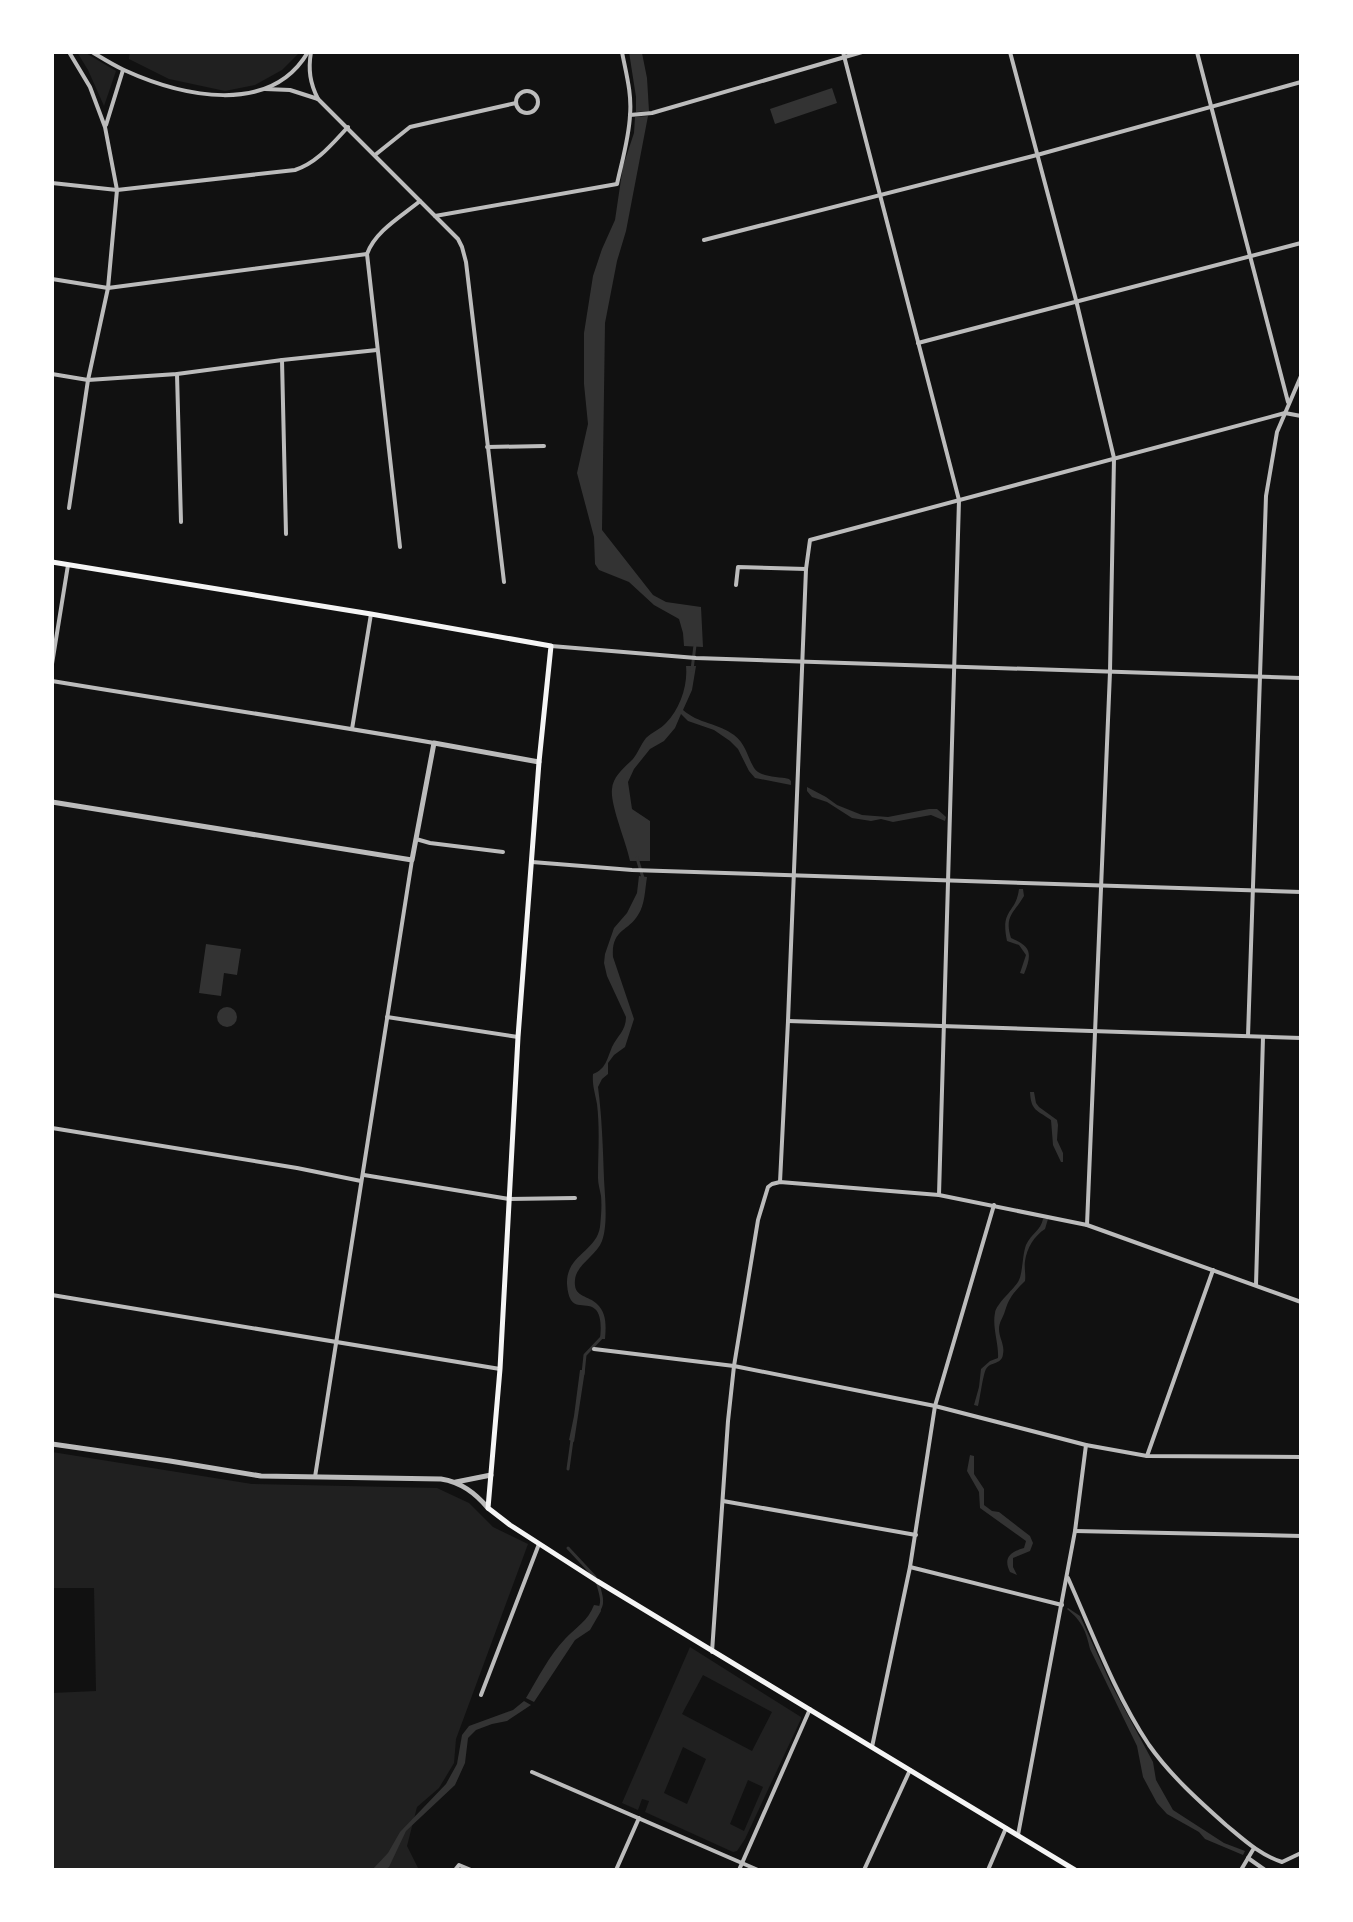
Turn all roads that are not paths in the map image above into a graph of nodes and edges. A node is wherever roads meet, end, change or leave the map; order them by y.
1 (69, 52) edge
2 (92, 52) edge
3 (310, 52) edge
4 (622, 52) edge
5 (862, 52) edge
6 (1010, 52) edge
7 (1197, 52) edge
8 (844, 55) edge
9 (123, 70) junction
10 (1301, 82) edge
11 (265, 89) junction
12 (318, 99) junction
13 (516, 103) junction
14 (1212, 106) junction
15 (631, 115) junction
16 (105, 127) junction
17 (348, 127) junction
18 (375, 155) junction
19 (1037, 155) junction
20 (52, 183) edge
21 (117, 190) junction
22 (880, 196) junction
23 (420, 201) junction
24 (435, 216) junction
25 (704, 240) dead end
26 (1301, 243) edge
27 (367, 254) junction
28 (1250, 256) junction
29 (52, 279) edge
30 (108, 288) junction
31 (1076, 300) junction
32 (918, 343) junction
33 (377, 350) junction
34 (282, 360) junction
35 (52, 374) edge
36 (177, 374) junction
37 (1301, 376) edge
38 (88, 380) junction
39 (1288, 404) junction
40 (1285, 413) junction
41 (1301, 416) edge
42 (544, 446) dead end
43 (487, 447) junction
44 (1114, 458) junction
45 (959, 500) junction
46 (69, 508) dead end
47 (181, 522) dead end
48 (286, 534) dead end
49 (400, 547) dead end
50 (52, 562) edge
51 (68, 565) junction
52 (806, 569) junction
53 (504, 582) dead end
54 (736, 585) dead end
55 (371, 614) junction
56 (551, 646) junction
57 (803, 662) junction
58 (52, 664) edge
59 (954, 667) junction
60 (1110, 672) junction
61 (1260, 677) junction
62 (1301, 678) edge
63 (52, 681) edge
64 (352, 729) junction
65 (434, 743) junction
66 (539, 762) junction
67 (52, 802) edge
68 (416, 839) junction
69 (503, 852) dead end
70 (412, 860) junction
71 (532, 862) junction
72 (794, 875) junction
73 (949, 879) junction
74 (1101, 885) junction
75 (1253, 890) junction
76 (1301, 892) edge
77 (387, 1017) junction
78 (788, 1021) junction
79 (945, 1026) junction
80 (1096, 1031) junction
81 (1248, 1036) junction
82 (518, 1037) junction
83 (1263, 1037) junction
84 (1301, 1038) edge
85 (53, 1128) edge
86 (52, 1135) edge
87 (362, 1175) junction
88 (361, 1181) junction
89 (780, 1182) junction
90 (939, 1195) junction
91 (575, 1198) dead end
92 (509, 1199) junction
93 (994, 1205) junction
94 (1087, 1225) junction
95 (1213, 1270) junction
96 (1256, 1285) junction
97 (52, 1295) edge
98 (1301, 1302) edge
99 (337, 1342) junction
100 (594, 1349) dead end
101 (734, 1366) junction
102 (500, 1369) junction
103 (935, 1406) junction
104 (52, 1444) edge
105 (1086, 1445) junction
106 (1147, 1456) junction
107 (1301, 1457) edge
108 (491, 1475) junction
109 (315, 1477) junction
110 (455, 1482) junction
111 (723, 1501) junction
112 (488, 1508) junction
113 (1075, 1531) junction
114 (916, 1535) junction
115 (1301, 1536) edge
116 (539, 1544) junction
117 (910, 1567) junction
118 (1067, 1576) junction
119 (1062, 1605) junction
120 (712, 1652) junction
121 (481, 1695) dead end
122 (810, 1709) junction
123 (872, 1747) junction
124 (910, 1770) junction
125 (532, 1772) dead end
126 (639, 1818) junction
127 (1006, 1828) junction
128 (1018, 1835) junction
129 (1254, 1848) junction
130 (1301, 1853) edge
131 (1248, 1858) junction
132 (742, 1863) junction
133 (455, 1870) edge
134 (471, 1870) edge
135 (616, 1870) edge
136 (739, 1870) edge
137 (758, 1870) edge
138 (864, 1870) edge
139 (988, 1870) edge
140 (1075, 1870) edge
141 (1241, 1870) edge
142 (1265, 1870) edge

1 - 16 street
2 - 9 street
3 - 11 street
3 - 12 street
4 - 15 street
5 - 8 street
6 - 19 street
7 - 14 street
8 - 15 street
8 - 22 street
9 - 11 street
9 - 16 street
10 - 14 street
11 - 12 street
12 - 17 street
13 - 13 street
13 - 18 street
14 - 19 street
14 - 28 street
15 - 24 street
16 - 21 street
17 - 18 street
17 - 21 street
18 - 23 street
19 - 22 street
19 - 31 street
20 - 21 street
21 - 30 street
22 - 25 street
22 - 32 street
23 - 24 street
23 - 27 street
24 - 43 street
26 - 28 street
27 - 30 street
27 - 33 street
28 - 31 street
28 - 39 street
29 - 30 street
30 - 38 street
31 - 32 street
31 - 44 street
32 - 45 street
33 - 34 street
33 - 49 street
34 - 36 street
34 - 48 street
35 - 38 street
36 - 38 street
36 - 47 street
37 - 39 street
38 - 46 street
39 - 40 street
40 - 41 street
40 - 44 street
40 - 61 street
42 - 43 street
43 - 53 street
44 - 45 street
44 - 60 street
45 - 52 street
45 - 59 street
50 - 51 main road
51 - 55 main road
51 - 58 street
52 - 54 street
52 - 57 street
55 - 56 main road
55 - 64 street
56 - 57 street
56 - 66 main road
57 - 59 street
57 - 72 street
59 - 60 street
59 - 73 street
60 - 61 street
60 - 74 street
61 - 62 street
61 - 75 street
63 - 64 street
64 - 65 street
65 - 66 street
65 - 68 street
66 - 71 main road
67 - 70 street
68 - 69 street
68 - 70 street
70 - 77 street
71 - 72 street
71 - 82 main road
72 - 73 street
72 - 78 street
73 - 74 street
73 - 79 street
74 - 75 street
74 - 80 street
75 - 76 street
75 - 81 street
77 - 82 street
77 - 87 street
78 - 79 street
78 - 89 street
79 - 80 street
79 - 90 street
80 - 81 street
80 - 94 street
81 - 83 street
82 - 92 main road
83 - 84 street
83 - 96 street
85 - 86 street
85 - 88 street
87 - 88 street
87 - 92 street
88 - 99 street
89 - 90 street
89 - 101 street
90 - 93 street
91 - 92 street
92 - 102 main road
93 - 94 street
93 - 103 street
94 - 95 street
95 - 96 street
95 - 106 street
96 - 98 street
97 - 99 street
99 - 102 street
99 - 109 street
100 - 101 street
101 - 103 street
101 - 111 street
102 - 108 main road
103 - 105 street
103 - 114 street
104 - 109 street
105 - 106 street
105 - 113 street
106 - 107 street
108 - 110 street
108 - 112 main road
109 - 110 street
110 - 112 street
111 - 114 street
111 - 120 street
112 - 116 main road
113 - 115 street
113 - 118 street
114 - 117 street
116 - 120 main road
116 - 121 street
117 - 119 street
117 - 123 street
118 - 119 street
118 - 129 street
119 - 128 street
120 - 122 main road
122 - 123 main road
122 - 132 street
123 - 124 main road
124 - 127 main road
124 - 138 street
125 - 126 street
126 - 132 street
126 - 135 street
127 - 128 main road
127 - 139 street
128 - 140 main road
129 - 130 street
129 - 131 street
131 - 141 street
131 - 142 street
132 - 136 street
132 - 137 street
133 - 134 street

